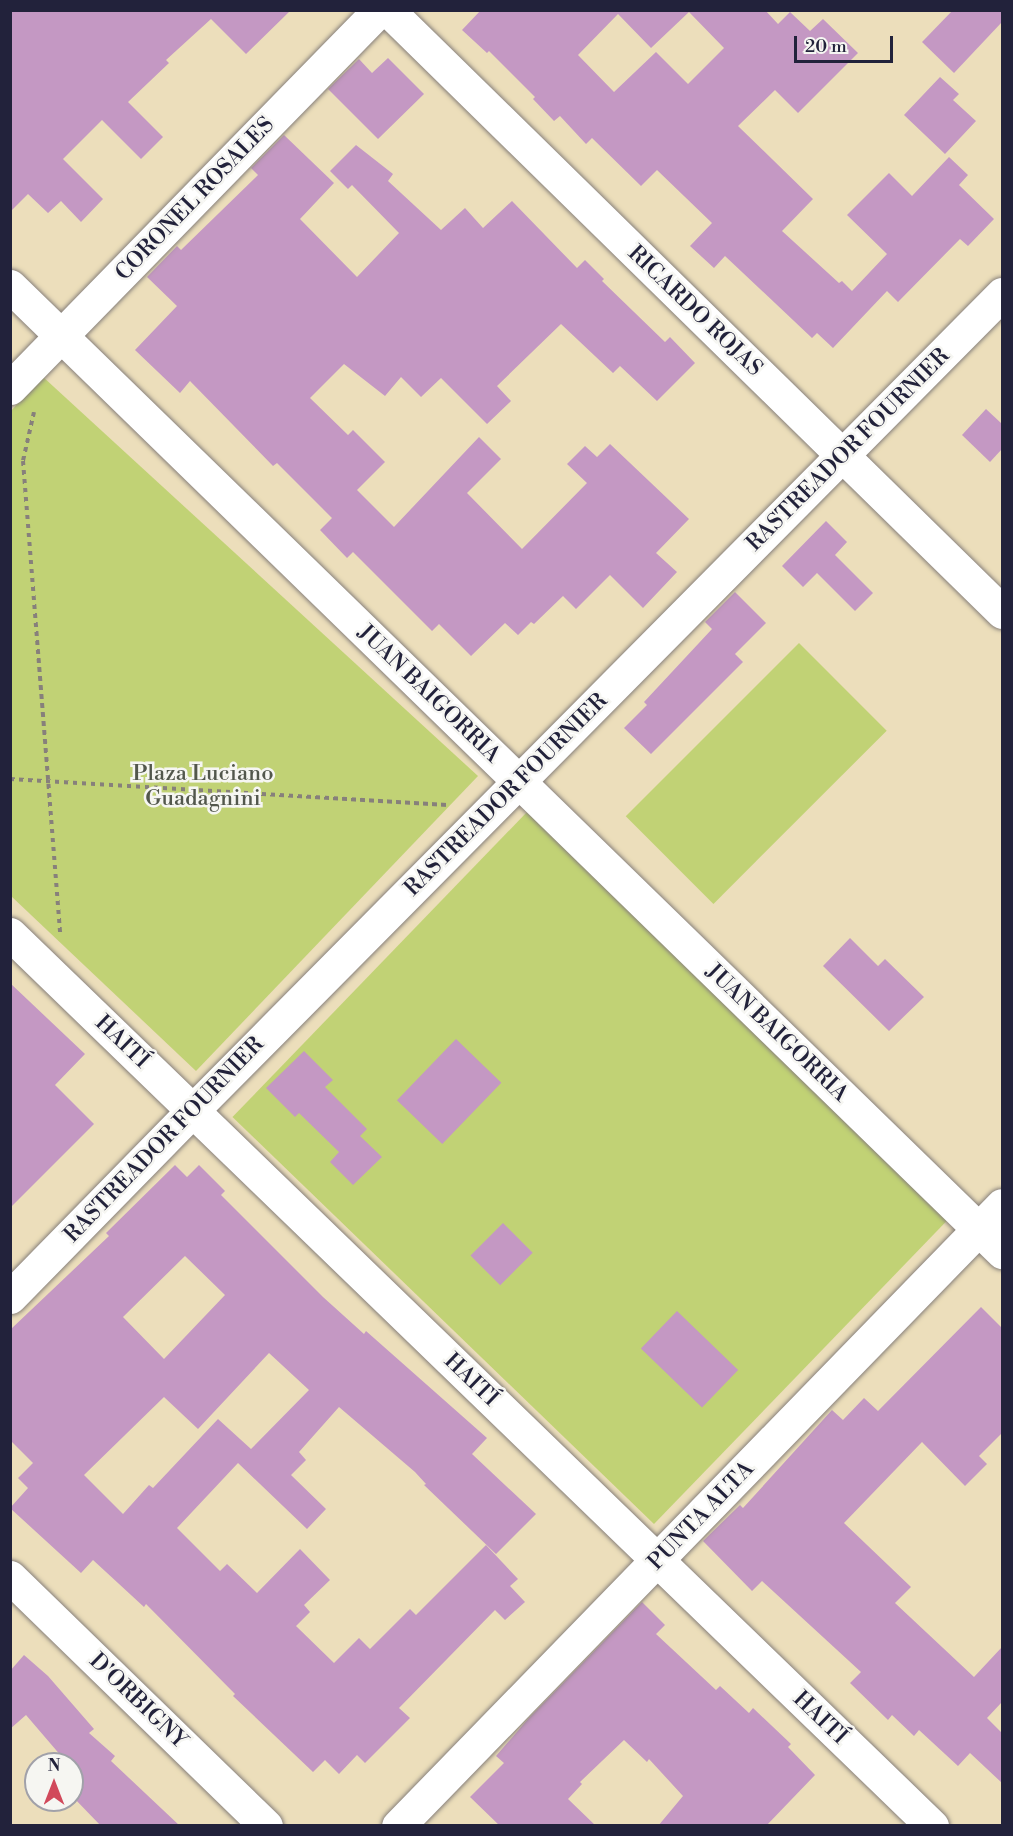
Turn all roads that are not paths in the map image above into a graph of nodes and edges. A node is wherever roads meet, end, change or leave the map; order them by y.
1 (379, 10) edge
2 (388, 10) edge
3 (10, 286) edge
4 (1002, 294) edge
5 (62, 336) junction
6 (23, 398) edge
7 (843, 456) junction
8 (1002, 612) edge
9 (519, 781) junction
10 (10, 934) edge
11 (193, 1110) junction
12 (1002, 1205) edge
13 (979, 1229) junction
14 (1002, 1252) edge
15 (10, 1297) edge
16 (657, 1560) junction
17 (10, 1576) edge
18 (266, 1826) edge
19 (398, 1826) edge
20 (932, 1826) edge

1 - 5 street, CORONEL ROSALES
2 - 7 street, RICARDO ROJAS
3 - 5 street, JUAN BAIGORRIA
4 - 7 street, RASTREADOR FOURNIER
5 - 6 street, CORONEL ROSALES
5 - 9 street, JUAN BAIGORRIA
7 - 8 street, RICARDO ROJAS
7 - 9 street, RASTREADOR FOURNIER
9 - 11 street, RASTREADOR FOURNIER
9 - 13 street, JUAN BAIGORRIA
10 - 11 street, HAITÍ
11 - 15 street, RASTREADOR FOURNIER
11 - 16 street, HAITÍ
12 - 13 street, PUNTA ALTA
13 - 14 street, JUAN BAIGORRIA
13 - 16 street, PUNTA ALTA
16 - 19 street, PUNTA ALTA
16 - 20 street, HAITÍ
17 - 18 street, D'ORBIGNY

